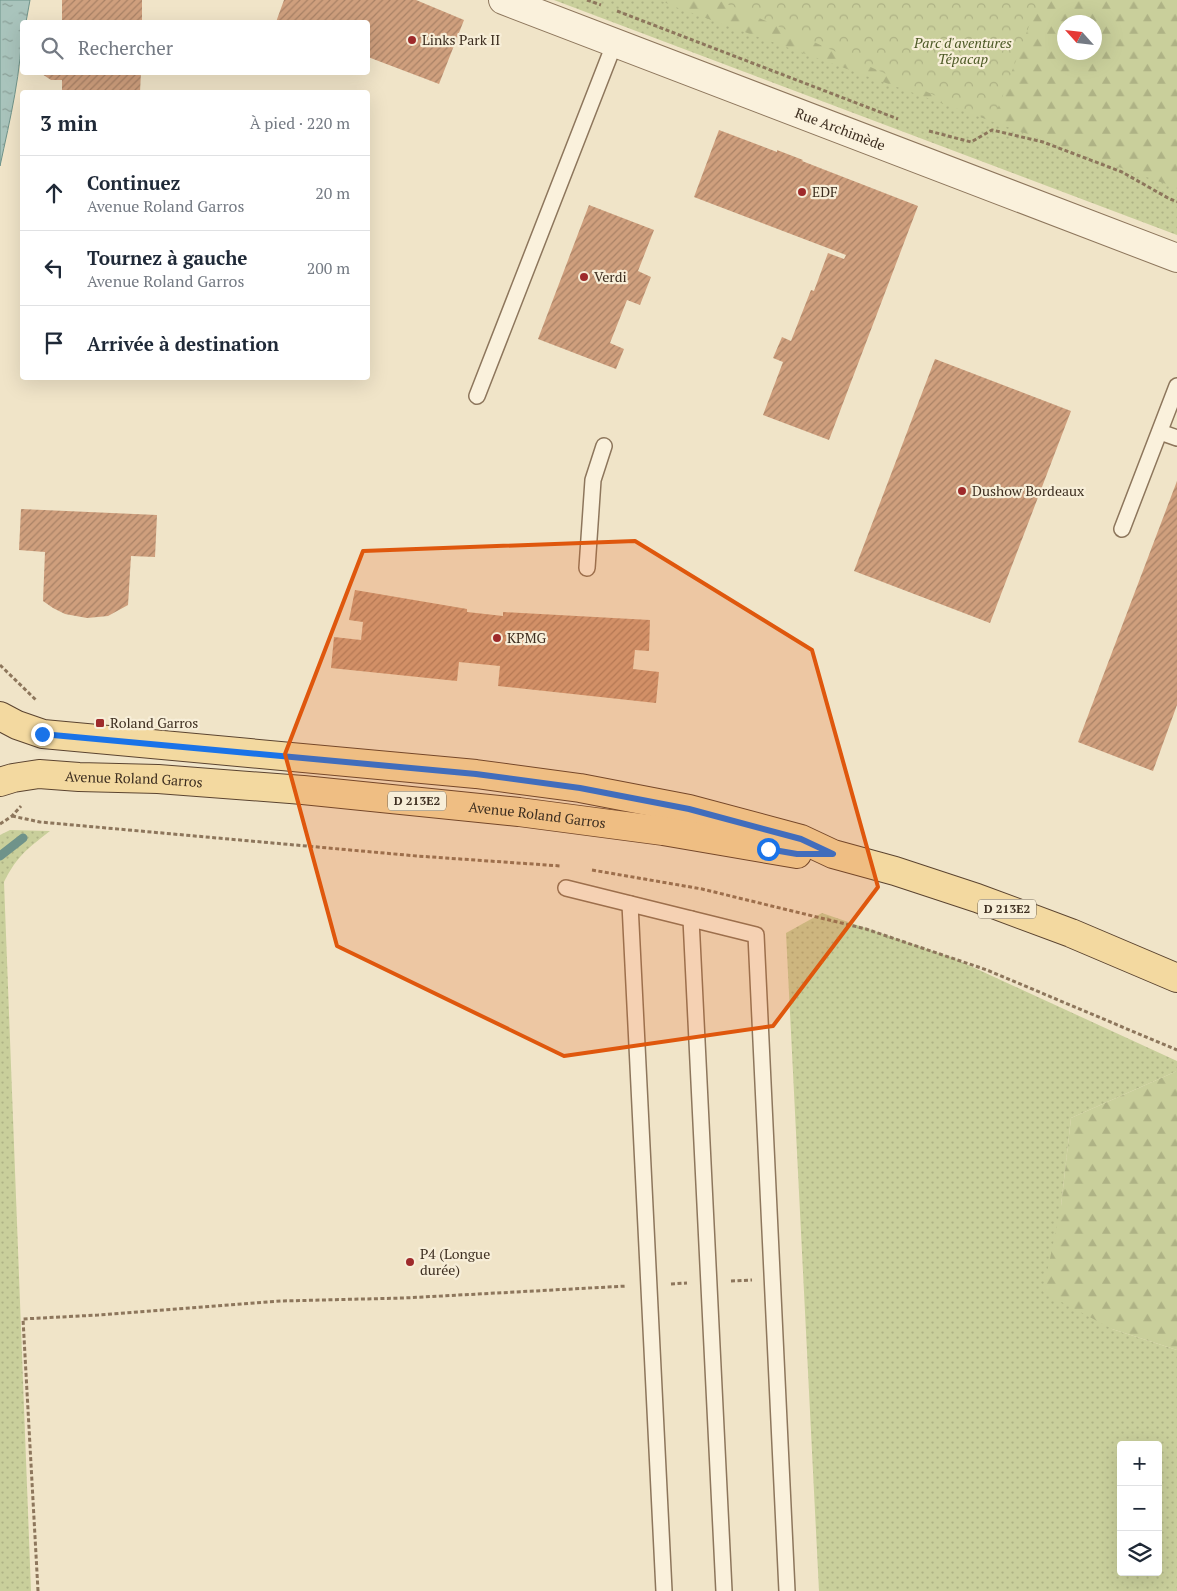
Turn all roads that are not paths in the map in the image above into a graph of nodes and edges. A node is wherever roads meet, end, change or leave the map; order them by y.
1 (503, 0) edge
2 (615, 42) junction
3 (1177, 258) edge
4 (1177, 386) edge
5 (477, 396) dead end
6 (1160, 432) junction
7 (1177, 438) edge
8 (604, 446) dead end
9 (1122, 529) dead end
10 (587, 568) dead end
11 (0, 716) edge
12 (0, 782) edge
13 (833, 854) junction
14 (566, 888) dead end
15 (630, 904) junction
16 (691, 919) junction
17 (1177, 978) edge
18 (664, 1591) edge
19 (724, 1591) edge
20 (787, 1591) edge

1 - 2 street, Rue Archimède
2 - 3 street, Rue Archimède
2 - 5 lane
4 - 6 lane
6 - 7 lane
6 - 9 lane
8 - 10 lane
11 - 13 main road, Avenue Roland Garros / D 213E2
12 - 13 main road, Avenue Roland Garros / D 213E2
13 - 17 main road, Avenue Roland Garros / D 213E2
14 - 15 lane
15 - 16 lane
15 - 18 lane
16 - 19 lane
16 - 20 lane

